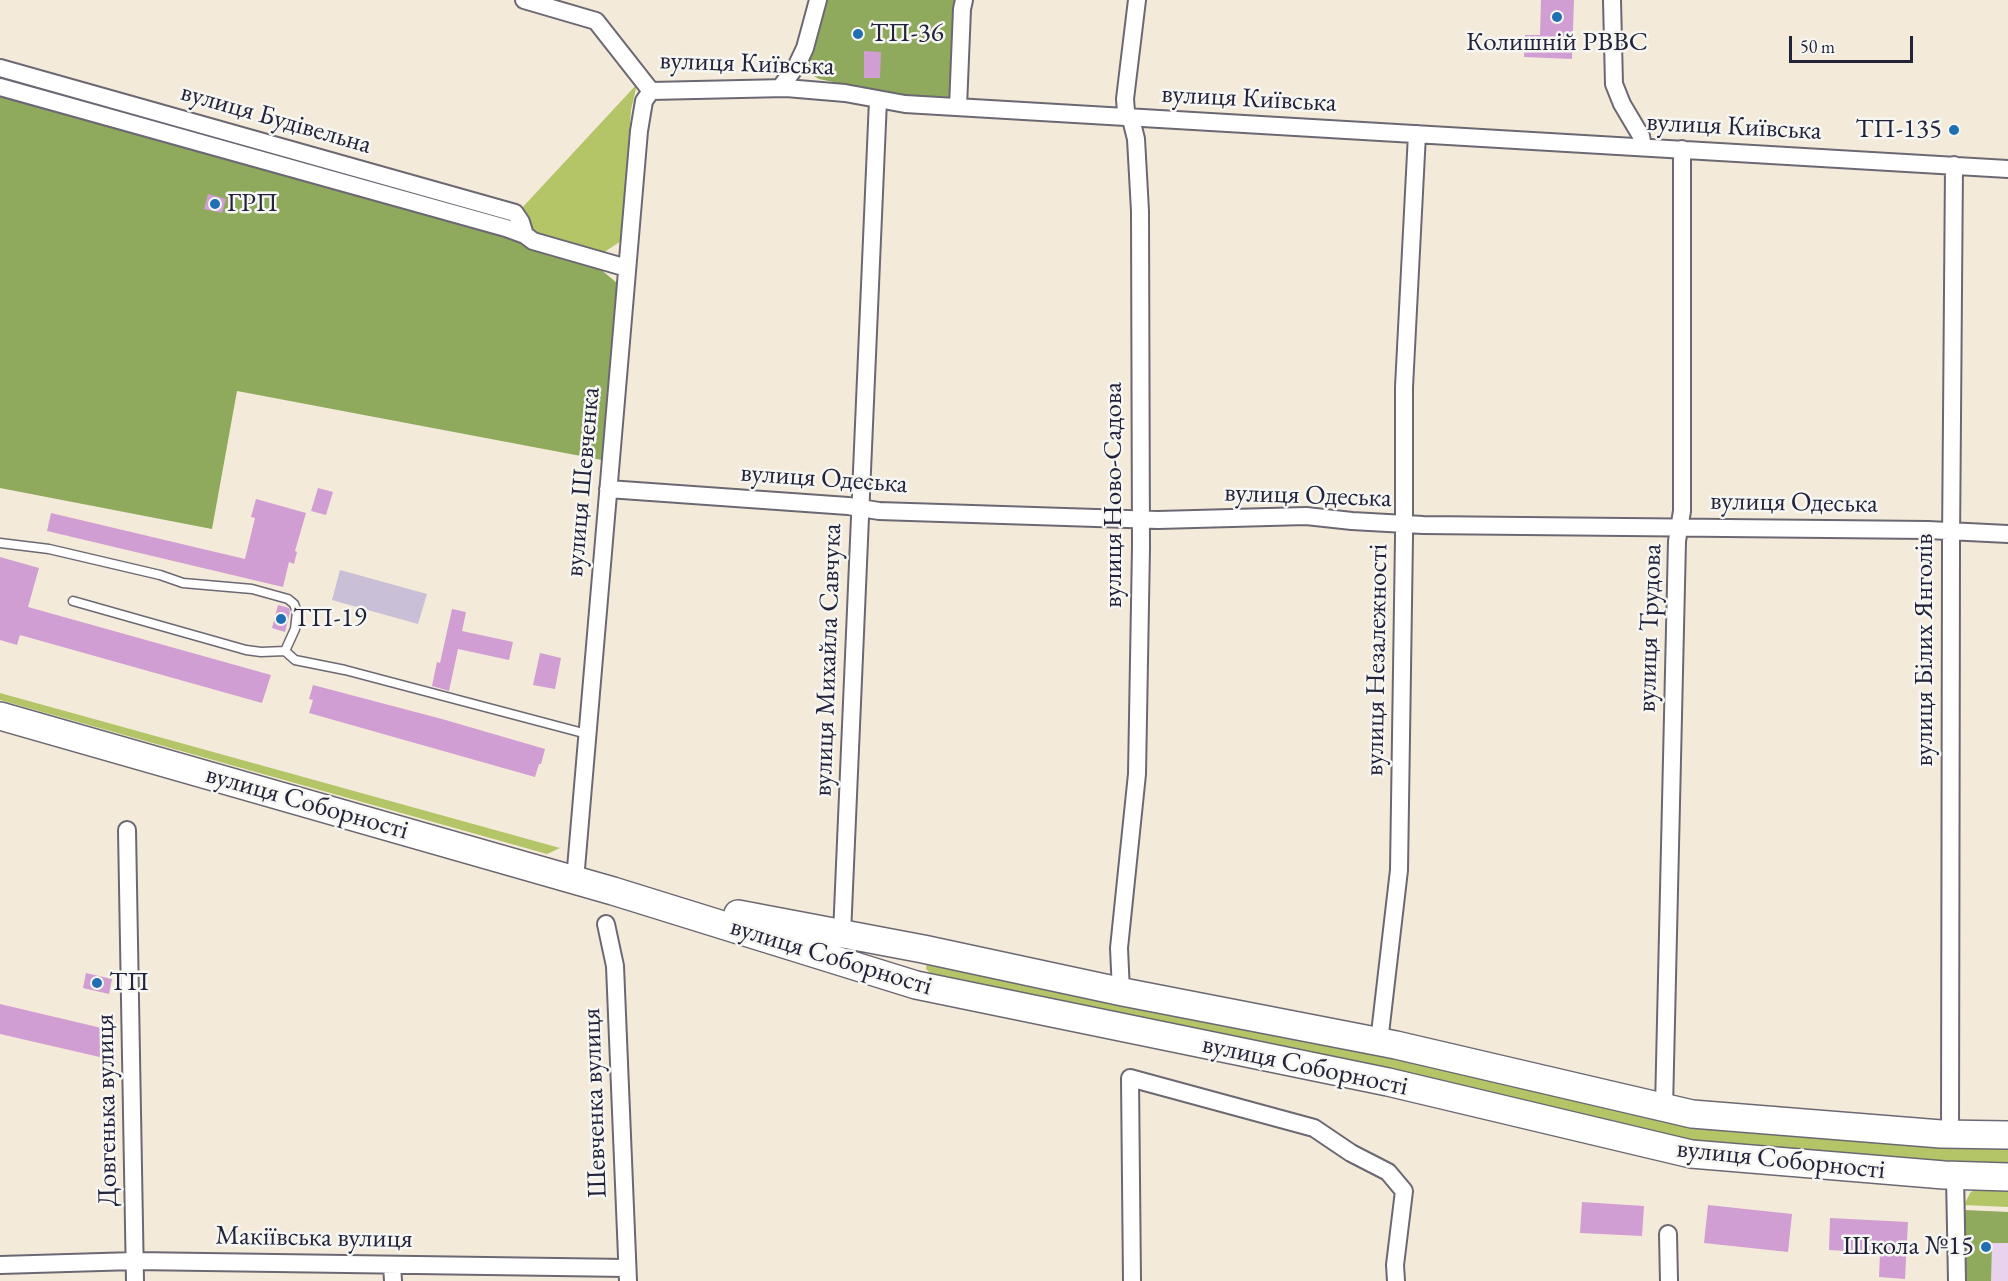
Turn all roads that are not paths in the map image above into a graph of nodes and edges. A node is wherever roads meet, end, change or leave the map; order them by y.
1 (524, 0) edge
2 (818, 0) edge
3 (1137, 0) edge
4 (1612, 0) edge
5 (961, 3) edge
6 (0, 68) edge
7 (0, 87) edge
8 (780, 88) junction
9 (651, 91) junction
10 (878, 100) junction
11 (958, 107) junction
12 (1129, 117) junction
13 (1417, 134) junction
14 (1643, 147) junction
15 (1682, 149) junction
16 (1954, 165) junction
17 (2008, 169) edge
18 (525, 235) junction
19 (627, 268) junction
20 (608, 489) junction
21 (860, 508) junction
22 (1141, 518) junction
23 (1404, 524) junction
24 (1679, 527) junction
25 (1951, 532) junction
26 (2008, 534) edge
27 (0, 543) edge
28 (73, 601) dead end
29 (285, 651) junction
30 (0, 716) edge
31 (587, 734) junction
32 (128, 830) dead end
33 (575, 880) junction
34 (613, 891) junction
35 (606, 924) dead end
36 (842, 934) junction
37 (1121, 992) junction
38 (1379, 1042) junction
39 (1664, 1108) junction
40 (1950, 1134) junction
41 (2008, 1135) edge
42 (1955, 1175) junction
43 (2008, 1177) edge
44 (1668, 1234) dead end
45 (135, 1261) junction
46 (0, 1265) edge
47 (393, 1273) edge
48 (627, 1274) edge
49 (135, 1281) edge
50 (1132, 1281) edge
51 (1396, 1281) edge
52 (1669, 1281) edge
53 (1957, 1281) edge

1 - 9 street, вулиця Київська
2 - 8 street
3 - 12 street, вулиця Ново-Садова
4 - 14 street
5 - 11 street
6 - 18 street, вулиця Будівельна
7 - 18 street, вулиця Будівельна
8 - 9 street, вулиця Київська
8 - 10 street, вулиця Київська
9 - 19 street, вулиця Шевченка
10 - 11 street, вулиця Київська
10 - 21 street, вулиця Михайла Савчука
11 - 12 street, вулиця Київська
12 - 13 street, вулиця Київська
12 - 22 street, вулиця Ново-Садова
13 - 14 street, вулиця Київська
13 - 23 street, вулиця Незалежності
14 - 15 street, вулиця Київська
15 - 16 street, вулиця Київська
15 - 24 street, вулиця Трудова
16 - 17 street, вулиця Київська
16 - 25 street, вулиця Білих Янголів
18 - 19 street, вулиця Будівельна
19 - 20 street, вулиця Шевченка
20 - 21 street, вулиця Одеська
20 - 31 street, вулиця Шевченка
21 - 22 street, вулиця Одеська
21 - 36 street, вулиця Михайла Савчука
22 - 23 street, вулиця Одеська
22 - 37 street, вулиця Ново-Садова
23 - 24 street, вулиця Одеська
23 - 38 street, вулиця Незалежності
24 - 25 street, вулиця Одеська
24 - 39 street, вулиця Трудова
25 - 26 street, вулиця Одеська
25 - 40 street, вулиця Білих Янголів
27 - 29 lane
28 - 29 lane
29 - 31 lane
30 - 33 main road, вулиця Соборності
31 - 33 street, вулиця Шевченка
32 - 45 street, Довгенька вулиця
33 - 34 main road, вулиця Соборності
34 - 36 main road, вулиця Соборності
34 - 42 main road, вулиця Соборності
35 - 48 street, Шевченка вулиця
36 - 37 main road, вулиця Соборності
37 - 38 main road, вулиця Соборності
38 - 39 main road, вулиця Соборності
39 - 40 main road, вулиця Соборності
40 - 41 main road, вулиця Соборності
42 - 43 main road, вулиця Соборності
42 - 53 street
44 - 52 street
45 - 46 street, Макіївська вулиця
45 - 47 street, Макіївська вулиця
45 - 49 street, Довгенька вулиця
47 - 48 street, Макіївська вулиця
50 - 51 street

